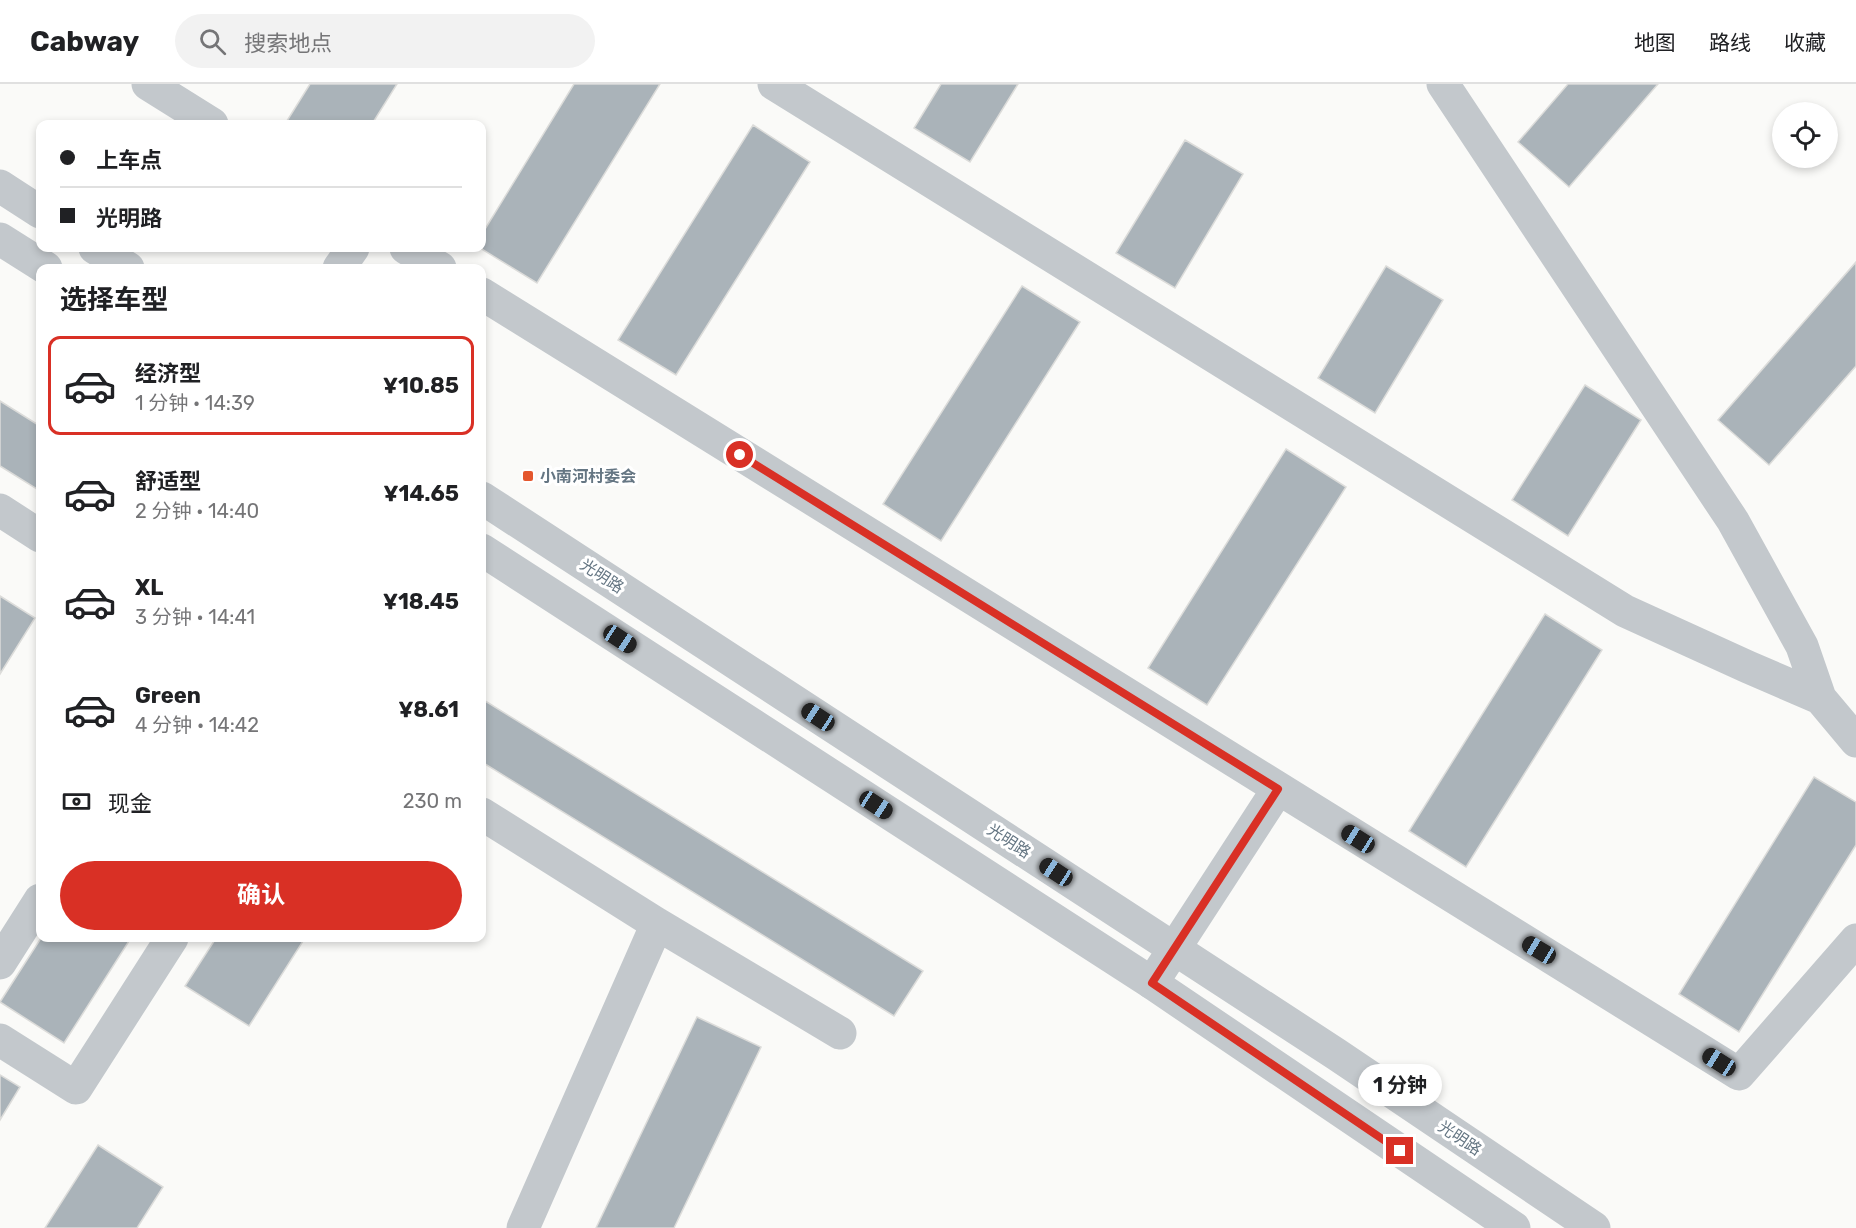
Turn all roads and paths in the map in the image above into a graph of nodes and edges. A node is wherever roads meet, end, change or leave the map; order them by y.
1 (148, 84) edge
2 (774, 84) edge
3 (1443, 84) edge
4 (206, 120) edge
5 (0, 186) edge
6 (36, 209) edge
7 (0, 239) edge
8 (102, 252) edge
9 (40, 264) edge
10 (121, 264) edge
11 (486, 296) edge
12 (486, 501) edge
13 (0, 510) edge
14 (36, 533) edge
15 (486, 553) edge
16 (1820, 698) junction
17 (1856, 741) edge
18 (1278, 789) junction
19 (486, 817) edge
20 (36, 906) edge
21 (657, 924) junction
22 (1856, 940) edge
23 (169, 942) edge
24 (1174, 949) junction
25 (0, 963) edge
26 (1152, 983) junction
27 (840, 1033) dead end
28 (0, 1040) edge
29 (523, 1228) edge
30 (1514, 1228) edge
31 (1594, 1228) edge

1 - 4 street
2 - 16 street
3 - 16 street
5 - 6 street
7 - 9 street
8 - 10 street
11 - 18 street
12 - 24 street, 光明路
13 - 14 street
15 - 26 street
16 - 17 street
18 - 22 street
18 - 24 street
19 - 21 street
20 - 25 street
21 - 27 street
21 - 29 street
23 - 28 street
24 - 26 street
24 - 31 street, 光明路
26 - 30 street

